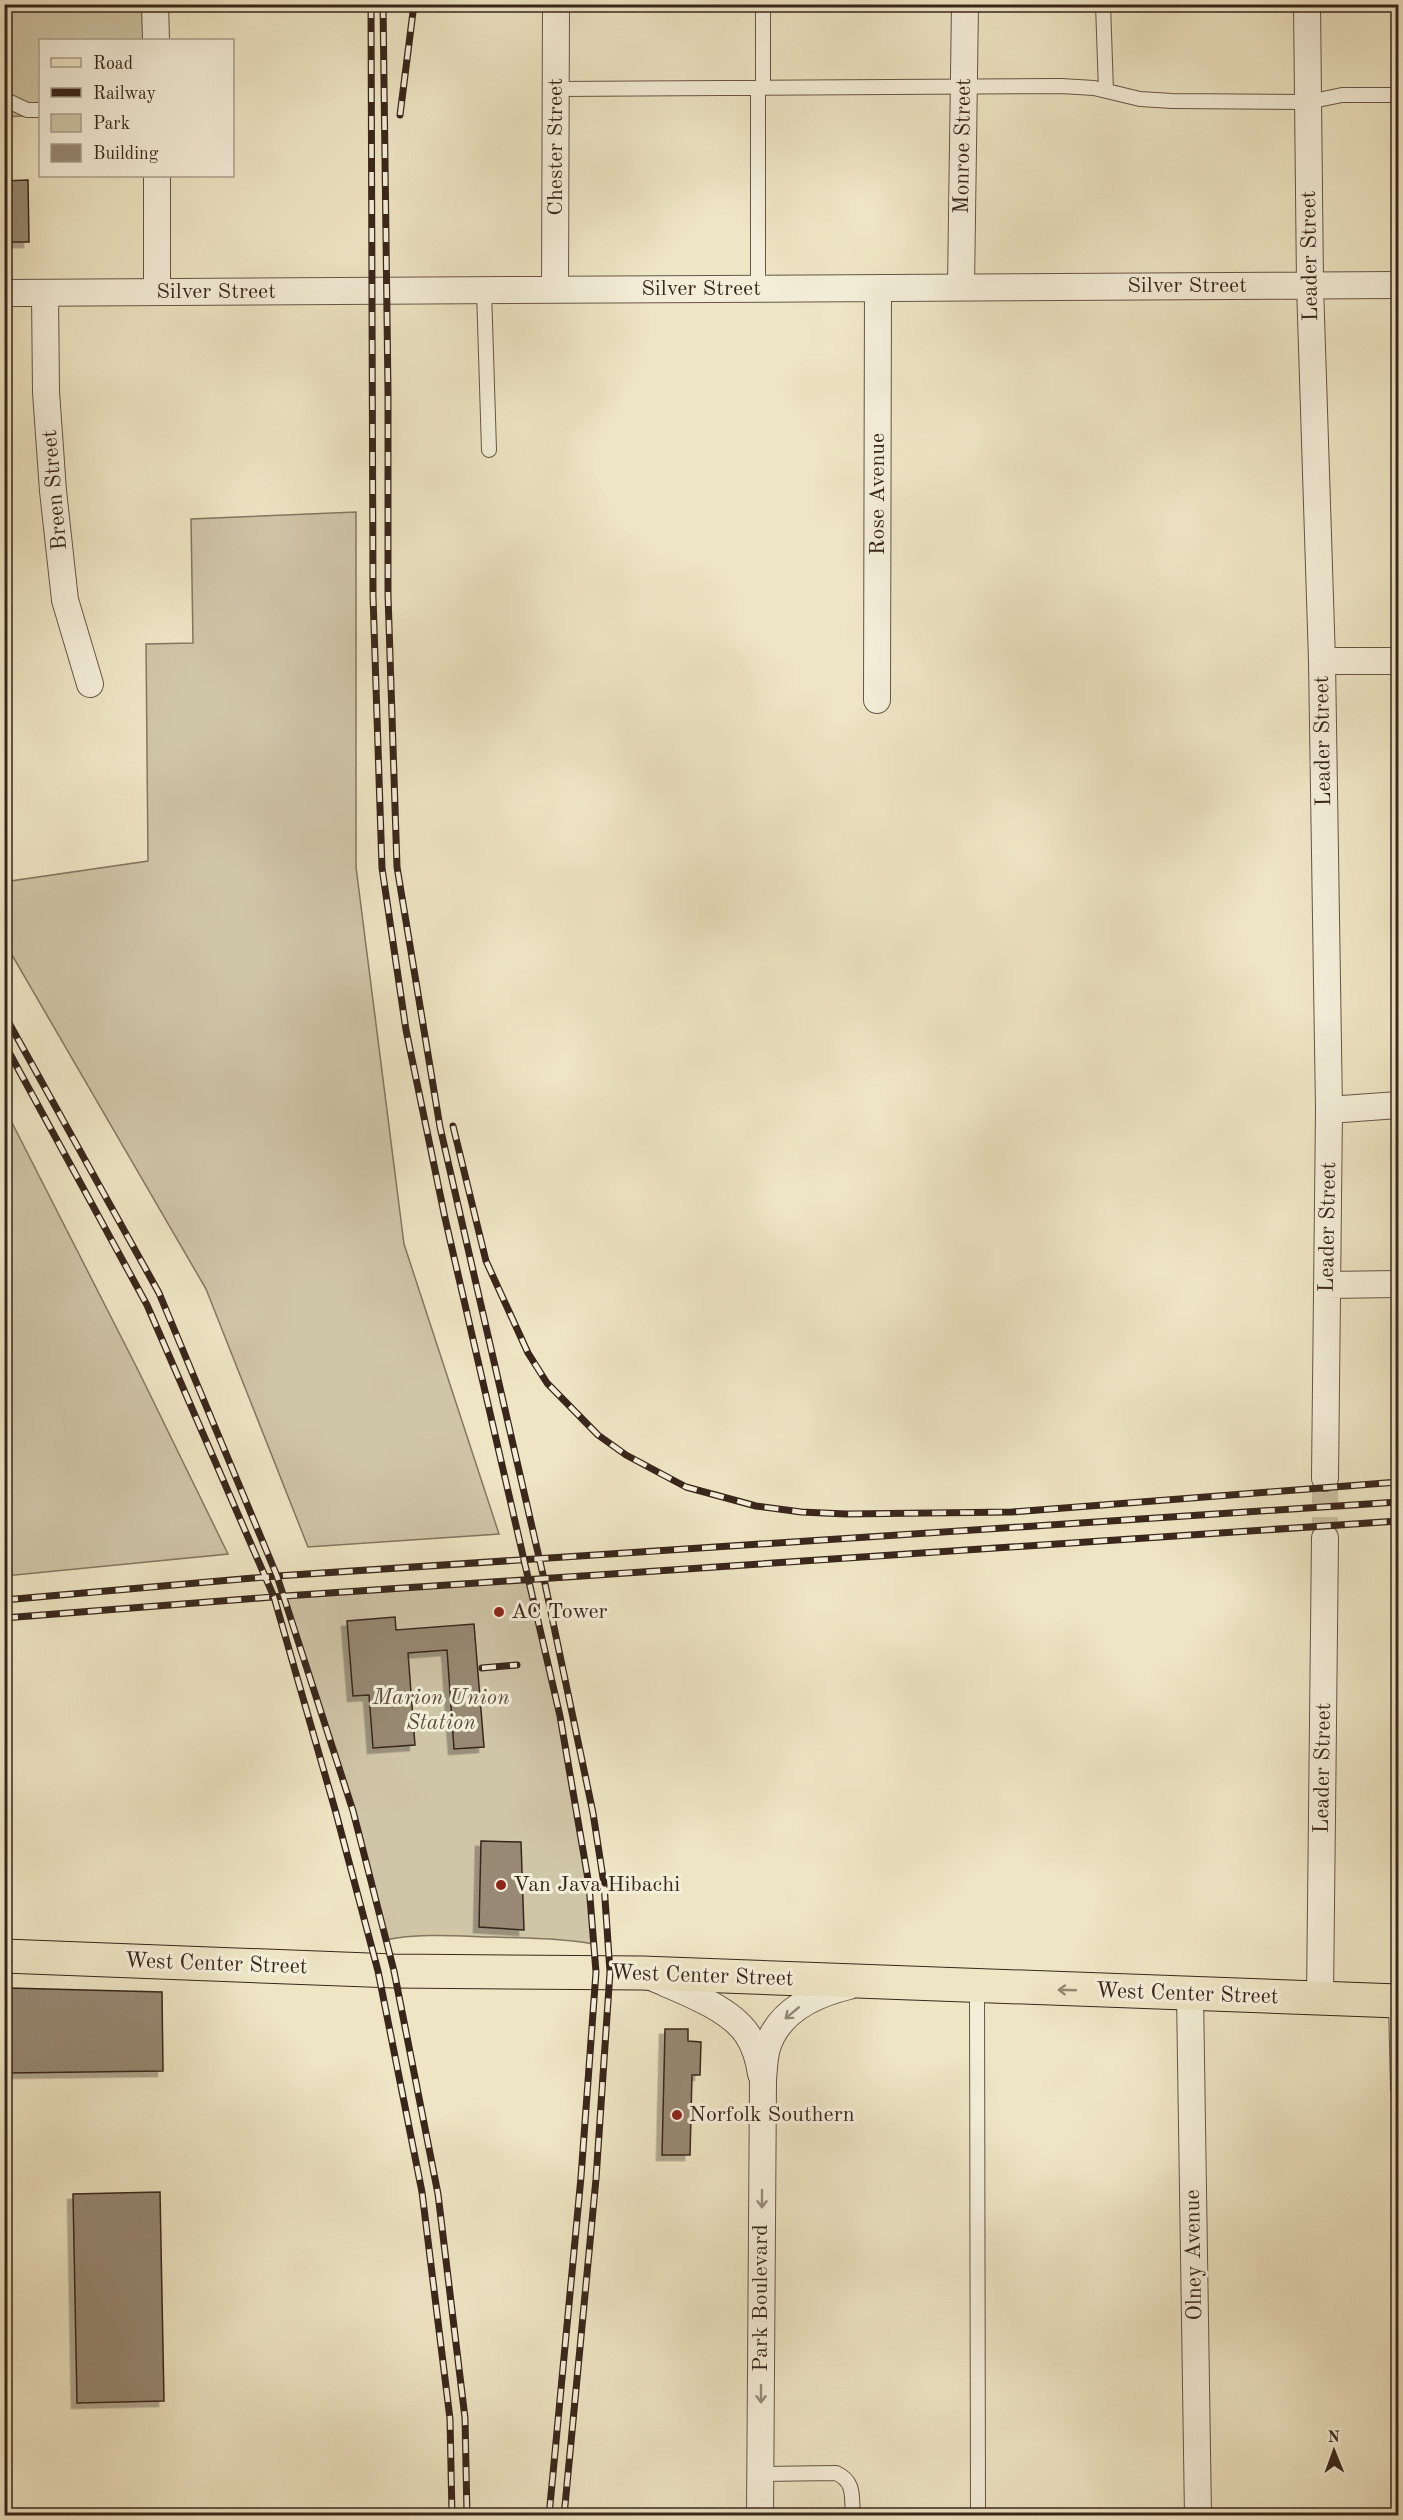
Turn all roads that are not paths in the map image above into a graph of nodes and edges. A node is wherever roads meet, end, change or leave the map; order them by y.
1 (155, 4) edge
2 (556, 4) edge
3 (763, 4) edge
4 (965, 4) edge
5 (1103, 4) edge
6 (1307, 4) edge
7 (156, 39) edge
8 (964, 87) junction
9 (760, 88) junction
10 (556, 89) junction
11 (1106, 91) junction
12 (1398, 94) edge
13 (4, 99) edge
14 (1308, 102) junction
15 (39, 110) edge
16 (157, 177) edge
17 (1310, 285) junction
18 (1398, 285) edge
19 (961, 287) junction
20 (758, 288) junction
21 (878, 288) junction
22 (484, 290) junction
23 (555, 290) junction
24 (158, 292) junction
25 (4, 293) edge
26 (45, 293) junction
27 (489, 450) dead end
28 (1322, 661) junction
29 (1398, 661) edge
30 (90, 684) dead end
31 (877, 700) dead end
32 (1398, 1106) edge
33 (1329, 1110) junction
34 (1327, 1284) junction
35 (1398, 1284) edge
36 (1325, 1478) tunnel mouth
37 (1325, 1538) tunnel mouth
38 (4, 1956) edge
39 (642, 1973) junction
40 (864, 1982) junction
41 (977, 1986) junction
42 (1190, 1994) junction
43 (1320, 1999) junction
44 (1397, 2001) edge
45 (763, 2080) junction
46 (1398, 2089) edge
47 (760, 2474) junction
48 (760, 2516) edge
49 (853, 2516) edge
50 (978, 2516) edge
51 (1198, 2516) edge

1 - 7 street
2 - 10 street, Chester Street
3 - 9 lane
4 - 8 street, Monroe Street
5 - 11 lane
6 - 14 street, Leader Street
8 - 9 lane
8 - 11 lane
8 - 19 street, Monroe Street
9 - 10 lane
9 - 20 lane
10 - 23 street, Chester Street
11 - 14 lane
12 - 14 lane
13 - 15 lane
14 - 17 street, Leader Street
16 - 24 street
17 - 18 street, Silver Street
17 - 19 street, Silver Street
17 - 28 street, Leader Street
19 - 21 street, Silver Street
20 - 21 street, Silver Street
20 - 23 street, Silver Street
21 - 31 street, Rose Avenue
22 - 23 street, Silver Street
22 - 24 street, Silver Street
22 - 27 lane
24 - 26 street, Silver Street
25 - 26 street, Silver Street
26 - 30 street, Breen Street
28 - 29 street
28 - 33 street, Leader Street
32 - 33 street
33 - 34 street, Leader Street
34 - 35 street
34 - 36 street, Leader Street
37 - 43 street, Leader Street
38 - 39 main road, West Center Street
39 - 40 main road, West Center Street
39 - 45 street, Park Boulevard
40 - 41 main road, West Center Street
40 -> 45 street, Park Boulevard
42 -> 41 main road, West Center Street
41 - 50 lane
42 - 43 main road, West Center Street
42 - 51 street, Olney Avenue
43 - 44 main road, West Center Street
44 - 46 lane
45 -> 47 street, Park Boulevard
47 - 48 street, Park Boulevard
47 - 49 lane

